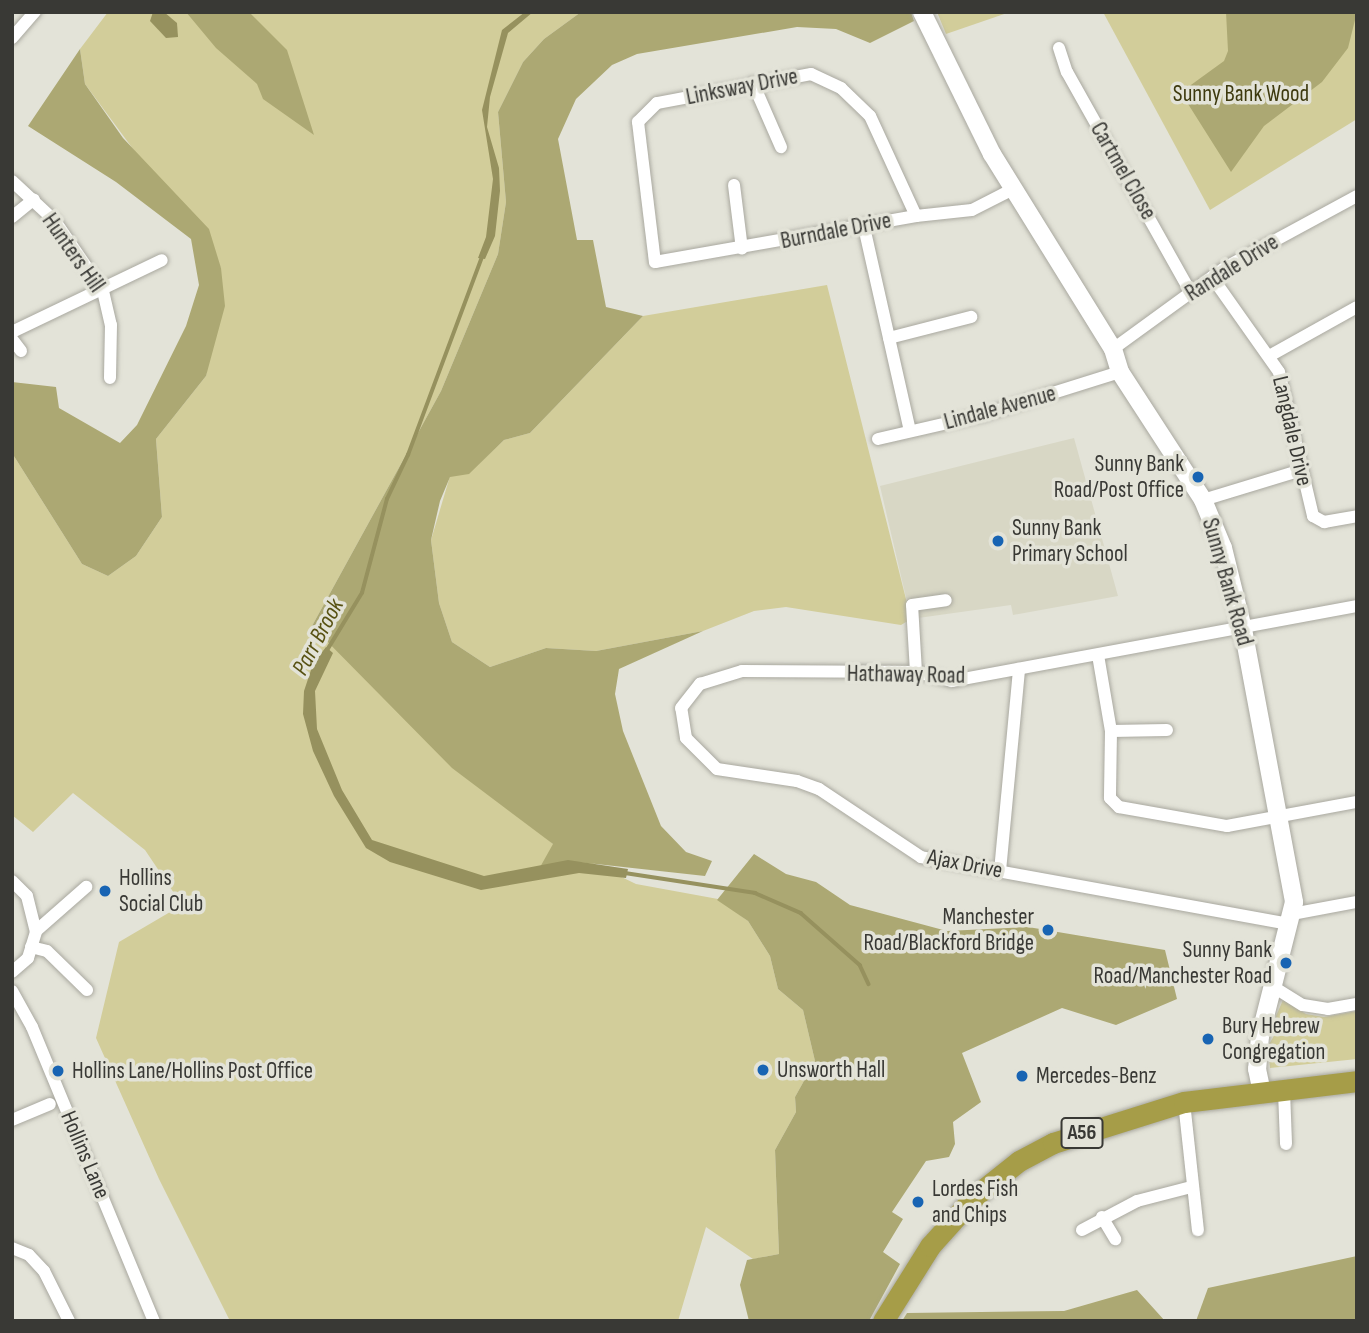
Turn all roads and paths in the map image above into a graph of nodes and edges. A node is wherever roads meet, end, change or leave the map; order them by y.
1 (35, 12) edge
2 (922, 12) edge
3 (12, 38) edge
4 (1059, 48) dead end
5 (753, 83) junction
6 (781, 147) dead end
7 (12, 181) edge
8 (734, 185) dead end
9 (1013, 189) junction
10 (1357, 196) edge
11 (34, 199) junction
12 (916, 216) junction
13 (12, 217) edge
14 (864, 227) junction
15 (742, 249) junction
16 (162, 260) dead end
17 (655, 262) joint
18 (1212, 277) junction
19 (103, 291) junction
20 (1191, 293) junction
21 (1357, 307) edge
22 (971, 317) dead end
23 (12, 332) edge
24 (889, 338) junction
25 (12, 339) edge
26 (1113, 349) junction
27 (20, 351) dead end
28 (1270, 355) junction
29 (1120, 372) junction
30 (110, 379) dead end
31 (910, 431) junction
32 (878, 439) dead end
33 (1302, 471) junction
34 (1203, 500) junction
35 (1357, 516) edge
36 (946, 600) dead end
37 (1357, 606) edge
38 (1243, 629) junction
39 (1098, 654) junction
40 (1018, 669) junction
41 (916, 672) junction
42 (682, 725) joint
43 (1167, 730) dead end
44 (1111, 731) junction
45 (1357, 802) edge
46 (1279, 818) junction
47 (1000, 871) junction
48 (12, 881) edge
49 (86, 887) dead end
50 (1357, 902) edge
51 (1291, 919) junction
52 (36, 931) junction
53 (31, 947) junction
54 (12, 972) edge
55 (1272, 986) junction
56 (87, 989) dead end
57 (12, 991) edge
58 (1357, 1004) edge
59 (1357, 1081) edge
60 (1284, 1091) junction
61 (1262, 1093) junction
62 (1184, 1102) junction
63 (50, 1104) dead end
64 (12, 1120) edge
65 (1286, 1144) dead end
66 (1191, 1187) junction
67 (1102, 1217) junction
68 (1082, 1230) dead end
69 (1198, 1230) dead end
70 (1115, 1239) dead end
71 (12, 1248) edge
72 (69, 1321) edge
73 (154, 1321) edge
74 (883, 1321) edge

1 - 3 street
2 - 9 street, Sunny Bank Road
4 - 20 street, Cartmel Close
5 - 6 street
5 - 12 street, Linksway Drive
5 - 17 street, Linksway Drive
7 - 11 street, Hunters Hill
8 - 15 street
9 - 12 street, Burndale Drive
9 - 26 street, Sunny Bank Road
10 - 18 street, Randale Drive
11 - 13 street
11 - 19 street, Hunters Hill
12 - 14 street, Burndale Drive
14 - 15 street, Burndale Drive
14 - 24 street
15 - 17 street, Burndale Drive
16 - 19 street
18 - 20 street, Randale Drive
18 - 28 street, Langdale Drive
19 - 23 street
19 - 30 street, Hunters Hill
20 - 26 street, Randale Drive
21 - 28 street
22 - 24 street
24 - 31 street
25 - 27 street
26 - 29 street, Sunny Bank Road
28 - 33 street, Langdale Drive
29 - 31 street, Lindale Avenue
29 - 34 street, Sunny Bank Road
31 - 32 street, Lindale Avenue
33 - 34 street
33 - 35 street, Langdale Drive
34 - 38 street, Sunny Bank Road
36 - 41 street
37 - 38 street, Hathaway Road
38 - 39 street, Hathaway Road
38 - 46 street, Sunny Bank Road
39 - 40 street, Hathaway Road
39 - 44 street
40 - 41 street, Hathaway Road
40 - 47 street
41 - 42 street, Hathaway Road
42 - 47 street, Ajax Drive
43 - 44 street
44 - 46 street
45 - 46 street
46 - 51 street, Sunny Bank Road
47 - 51 street, Ajax Drive
48 - 52 street
49 - 52 street
50 - 51 street
51 - 55 street, Sunny Bank Road
52 - 53 street
53 - 54 street
53 - 56 street
55 - 58 street
55 - 61 street, Sunny Bank Road
57 - 73 street, Hollins Lane
59 - 60 highway, A56
60 - 61 highway, A56
60 - 65 street
61 - 62 highway, A56
62 - 66 street
62 - 74 highway, A56
63 - 64 street
66 - 67 street
66 - 69 street
67 - 68 street
67 - 70 street
71 - 72 street

